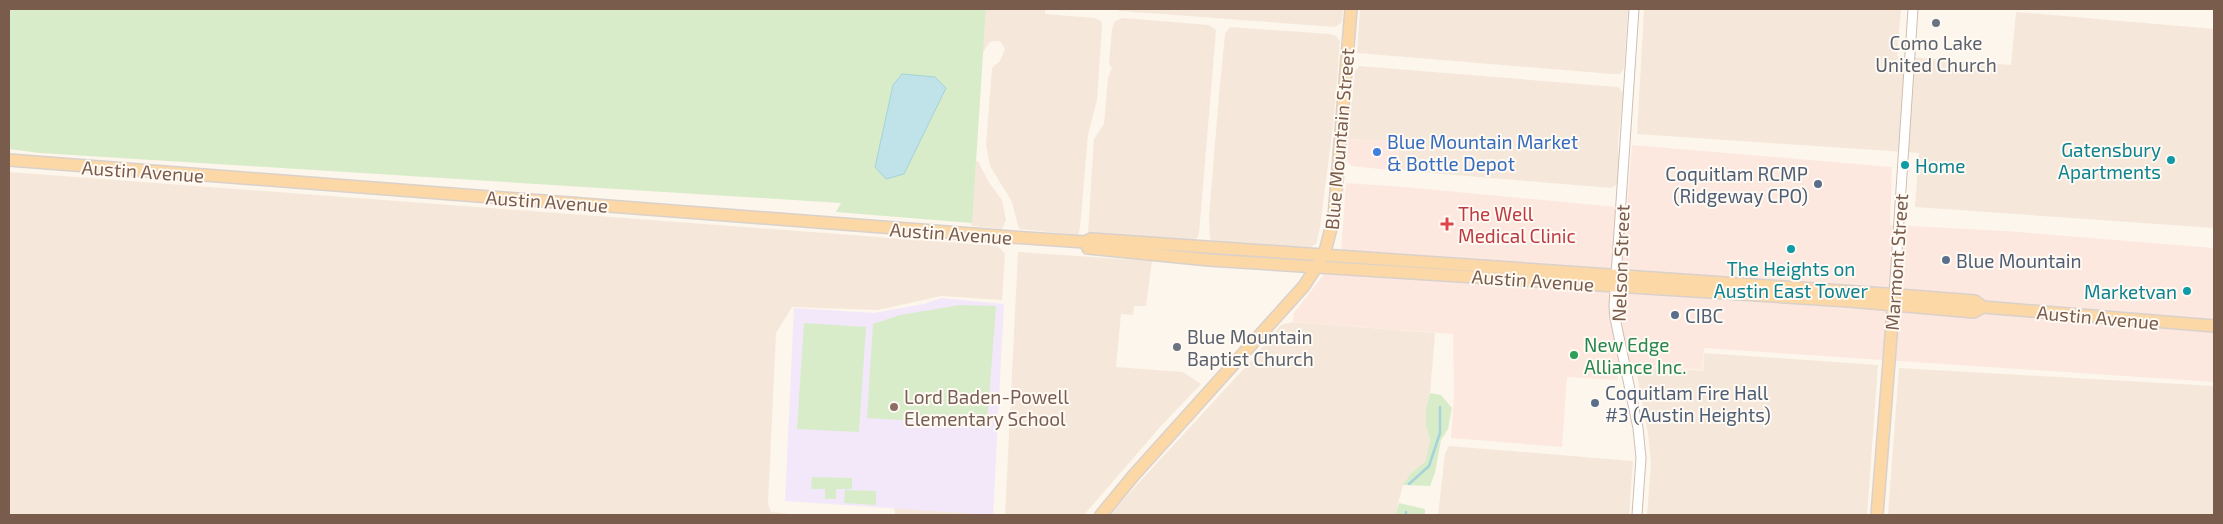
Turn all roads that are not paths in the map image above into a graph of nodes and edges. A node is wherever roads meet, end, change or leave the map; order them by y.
1 (1351, 9) edge
2 (1634, 9) edge
3 (1913, 9) edge
4 (9, 160) edge
5 (1085, 242) junction
6 (1324, 255) junction
7 (1456, 264) junction
8 (1318, 266) junction
9 (1449, 274) junction
10 (1616, 281) junction
11 (1894, 300) junction
12 (2214, 326) edge
13 (1101, 515) edge
14 (1637, 515) edge
15 (1877, 515) edge

1 - 6 main road, Blue Mountain Street
2 - 10 street, Nelson Street
3 - 11 street, Marmont Street
4 - 5 main road, Austin Avenue
5 - 6 main road, Austin Avenue
5 - 8 main road, Austin Avenue
6 - 7 main road, Austin Avenue
6 - 8 main road, Blue Mountain Street
7 - 9 main road
7 - 10 main road, Austin Avenue
8 - 9 main road, Austin Avenue
8 - 13 main road, Blue Mountain Street
9 - 10 main road, Austin Avenue
10 - 11 main road, Austin Avenue
10 - 14 street, Nelson Street
11 - 12 main road, Austin Avenue
11 - 15 main road, Marmont Street

